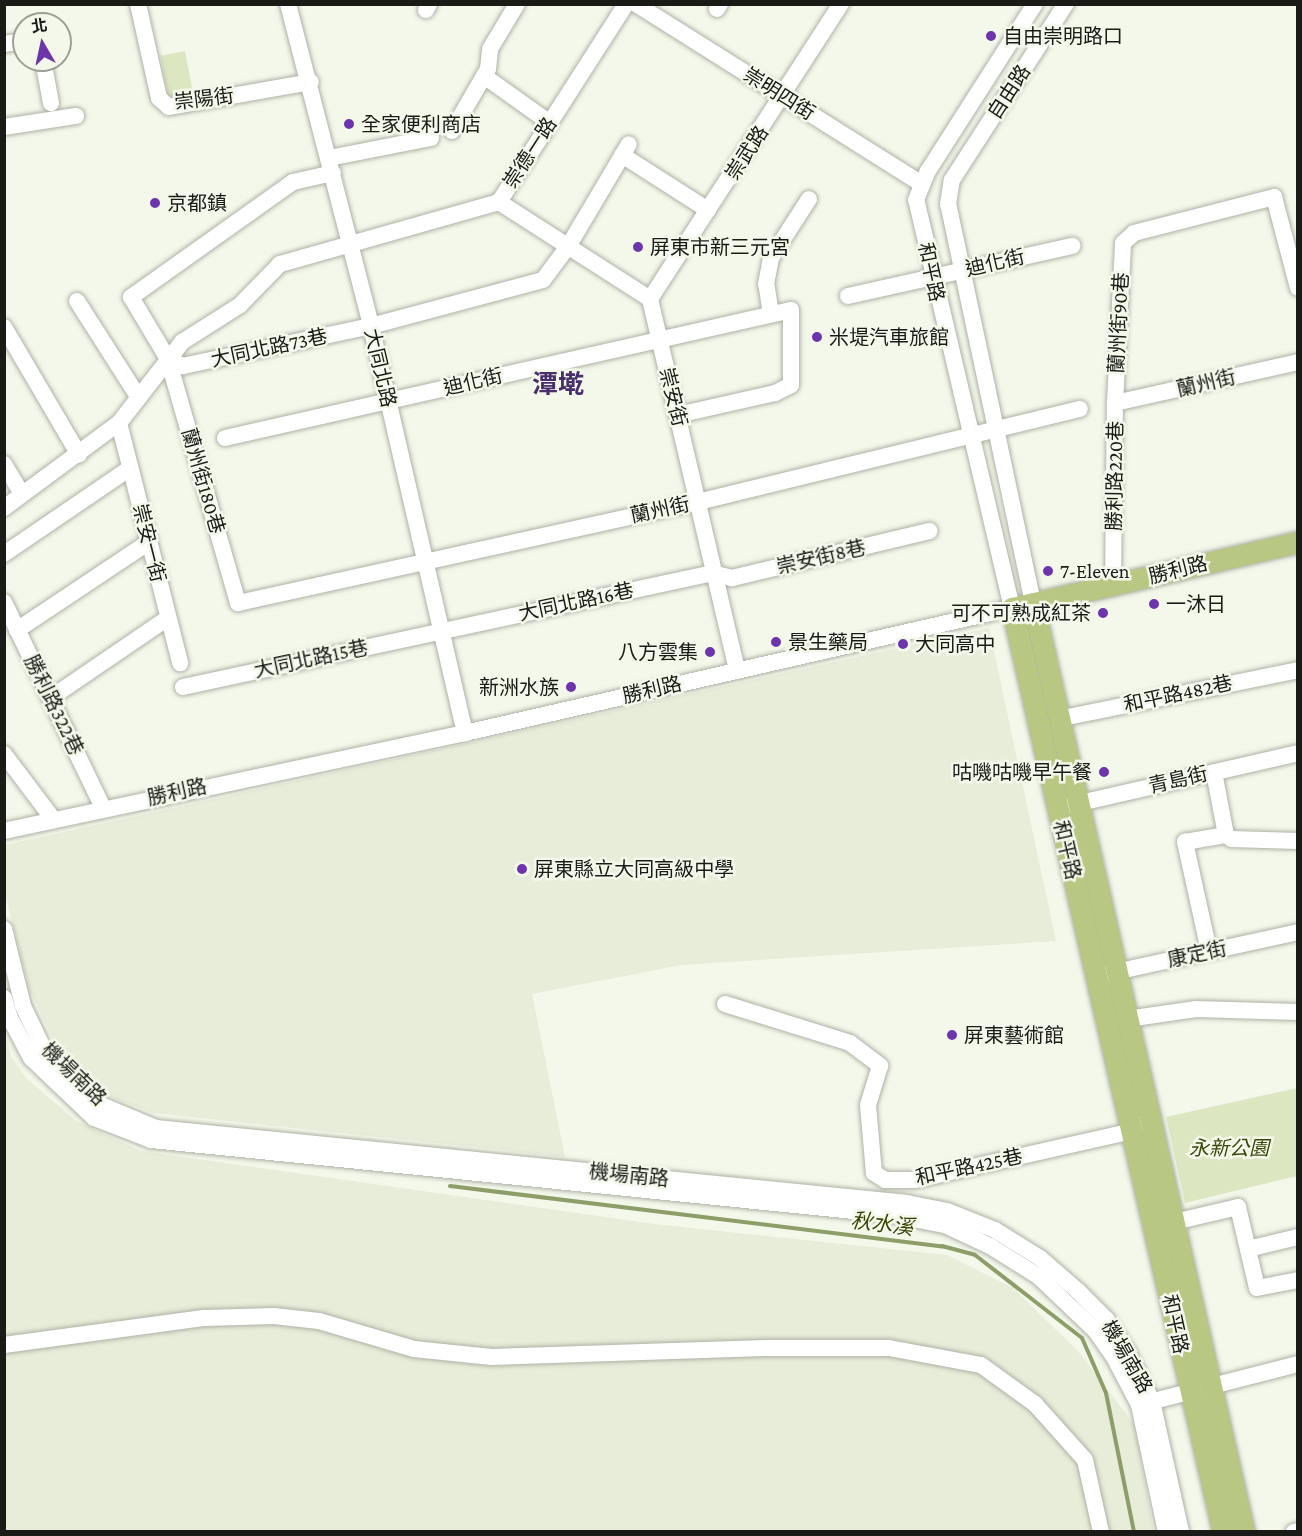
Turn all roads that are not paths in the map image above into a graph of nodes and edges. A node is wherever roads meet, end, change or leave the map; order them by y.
1 (138, 4) edge
2 (288, 4) edge
3 (517, 4) edge
4 (626, 4) edge
5 (636, 4) edge
6 (841, 4) edge
7 (1035, 4) edge
8 (1066, 4) edge
9 (45, 72) edge
10 (484, 76) junction
11 (310, 82) junction
12 (783, 97) junction
13 (51, 103) dead end
14 (76, 116) dead end
15 (550, 123) junction
16 (4, 127) edge
17 (452, 131) dead end
18 (431, 138) dead end
19 (331, 166) junction
20 (925, 178) junction
21 (952, 180) joint
22 (809, 199) dead end
23 (499, 202) junction
24 (708, 210) junction
25 (349, 244) junction
26 (569, 245) junction
27 (1072, 246) dead end
28 (961, 271) junction
29 (932, 278) junction
30 (1298, 288) edge
31 (848, 296) dead end
32 (650, 299) junction
33 (77, 301) dead end
34 (771, 314) junction
35 (370, 326) junction
36 (4, 327) edge
37 (658, 338) junction
38 (168, 359) junction
39 (1298, 362) edge
40 (139, 398) junction
41 (387, 402) junction
42 (1115, 403) junction
43 (1080, 409) dead end
44 (677, 415) junction
45 (119, 423) junction
46 (996, 429) junction
47 (969, 435) junction
48 (225, 438) dead end
49 (79, 455) junction
50 (4, 464) edge
51 (130, 468) junction
52 (22, 494) junction
53 (698, 502) junction
54 (4, 508) edge
55 (929, 531) dead end
56 (149, 542) junction
57 (1298, 542) edge
58 (4, 554) edge
59 (425, 560) junction
60 (713, 573) junction
61 (1113, 586) junction
62 (4, 602) edge
63 (238, 603) joint
64 (1033, 603) junction
65 (1012, 608) junction
66 (168, 618) junction
67 (17, 630) junction
68 (439, 632) junction
69 (180, 663) dead end
70 (1298, 670) edge
71 (737, 671) junction
72 (183, 687) dead end
73 (52, 697) junction
74 (1058, 719) junction
75 (465, 732) junction
76 (1298, 753) edge
77 (4, 754) edge
78 (1214, 772) junction
79 (1067, 806) junction
80 (104, 808) junction
81 (53, 819) junction
82 (4, 831) edge
83 (1231, 839) dead end
84 (1298, 841) edge
85 (4, 929) edge
86 (1298, 932) edge
87 (1209, 951) junction
88 (1107, 973) junction
89 (4, 998) edge
90 (725, 1004) dead end
91 (1298, 1012) edge
92 (1127, 1019) junction
93 (1125, 1098) junction
94 (1148, 1108) junction
95 (1133, 1131) junction
96 (1174, 1222) junction
97 (1298, 1237) edge
98 (1248, 1249) junction
99 (1298, 1280) edge
100 (4, 1345) edge
101 (1298, 1364) edge
102 (1201, 1389) junction
103 (1145, 1403) junction
104 (1101, 1532) edge
105 (1166, 1532) edge
106 (1181, 1532) edge
107 (1223, 1532) edge
108 (1244, 1532) edge

1 - 11 street, 崇陽街
2 - 11 street, 大同北路
3 - 10 street
4 - 15 street, 崇德一路
5 - 12 street, 崇明四街
6 - 12 street, 崇武路
7 - 20 street, 自由路
8 - 21 street, 自由路
9 - 13 street
10 - 15 street
10 - 17 street
11 - 19 street, 大同北路
12 - 20 street, 崇明四街
12 - 24 street, 崇武路
14 - 16 street
15 - 23 street, 崇德一路
18 - 19 street
19 - 25 street, 大同北路
19 - 38 street, 蘭州街180巷
20 - 29 street, 和平路
21 - 28 street, 和平路
22 - 34 street
23 - 25 street, 崇德一路
23 - 26 street
24 - 26 street, 大同北路73巷
24 - 32 street, 崇武路
25 - 35 street, 大同北路
25 - 38 street, 崇德一路
26 - 32 street
26 - 35 street, 大同北路73巷
27 - 28 street, 迪化街
28 - 29 street, 迪化街
28 - 46 street, 和平路
29 - 31 street, 迪化街
29 - 47 street, 和平路
30 - 42 street, 蘭州街90巷
32 - 37 street, 崇安街
33 - 40 street
34 - 37 street, 迪化街
34 - 44 street, 迪化街
35 - 38 street, 大同北路73巷
35 - 41 street, 大同北路
36 - 49 street
37 - 41 street, 迪化街
37 - 44 street, 崇安街
38 - 40 street, 崇德一路
38 - 63 street, 蘭州街180巷
39 - 42 street, 蘭州街
40 - 45 street, 崇德一路
41 - 48 street, 迪化街
41 - 59 street, 大同北路
42 - 61 street, 勝利路220巷
43 - 46 street, 蘭州街
44 - 53 street, 崇安街
45 - 49 street, 崇德一路
45 - 51 street, 崇安一街
46 - 47 street, 蘭州街
46 - 64 street, 和平路
47 - 53 street, 蘭州街
47 - 65 street, 和平路
49 - 52 street, 崇德一路
50 - 52 street
51 - 56 street, 崇安一街
51 - 58 street
52 - 54 street, 崇德一路
53 - 59 street, 蘭州街
53 - 60 street, 崇安街
55 - 60 street, 崇安街8巷
56 - 66 street, 崇安一街
56 - 67 street
57 - 61 main road, 勝利路
59 - 63 street, 蘭州街
59 - 68 street, 大同北路
60 - 68 street, 大同北路16巷
60 - 71 street, 崇安街
61 - 64 main road, 勝利路
62 - 67 street, 勝利路322巷
64 - 65 main road, 勝利路
64 - 74 main road, 和平路
65 - 71 street, 勝利路
65 - 79 main road, 和平路
66 - 69 street, 崇安一街
66 - 73 street
67 - 73 street, 勝利路322巷
68 - 72 street, 大同北路15巷
68 - 75 street, 大同北路
70 - 74 street, 和平路482巷
71 - 75 street, 勝利路
73 - 80 street, 勝利路322巷
74 - 79 main road, 和平路
75 - 80 street, 勝利路
76 - 78 street, 青島街
77 - 81 street
78 - 79 street, 青島街
78 - 87 street
79 - 88 main road, 和平路
80 - 81 street, 勝利路
81 - 82 street, 勝利路
83 - 84 street
85 - 103 street, 機場南路
86 - 87 street, 康定街
87 - 88 street, 康定街
88 - 92 main road, 和平路
88 - 93 main road, 和平路
89 - 103 street, 機場南路
90 - 95 street, 和平路425巷
91 - 92 street
92 - 94 main road, 和平路
93 - 94 street
93 - 95 main road, 和平路
94 - 95 street
94 - 96 main road, 和平路
95 - 102 main road, 和平路
96 - 98 street
96 - 102 main road, 和平路
97 - 98 street
98 - 99 street
100 - 104 street
101 - 102 street
102 - 103 street
102 - 107 main road, 和平路
102 - 108 main road, 和平路
103 - 105 street, 機場南路
103 - 106 street, 機場南路

